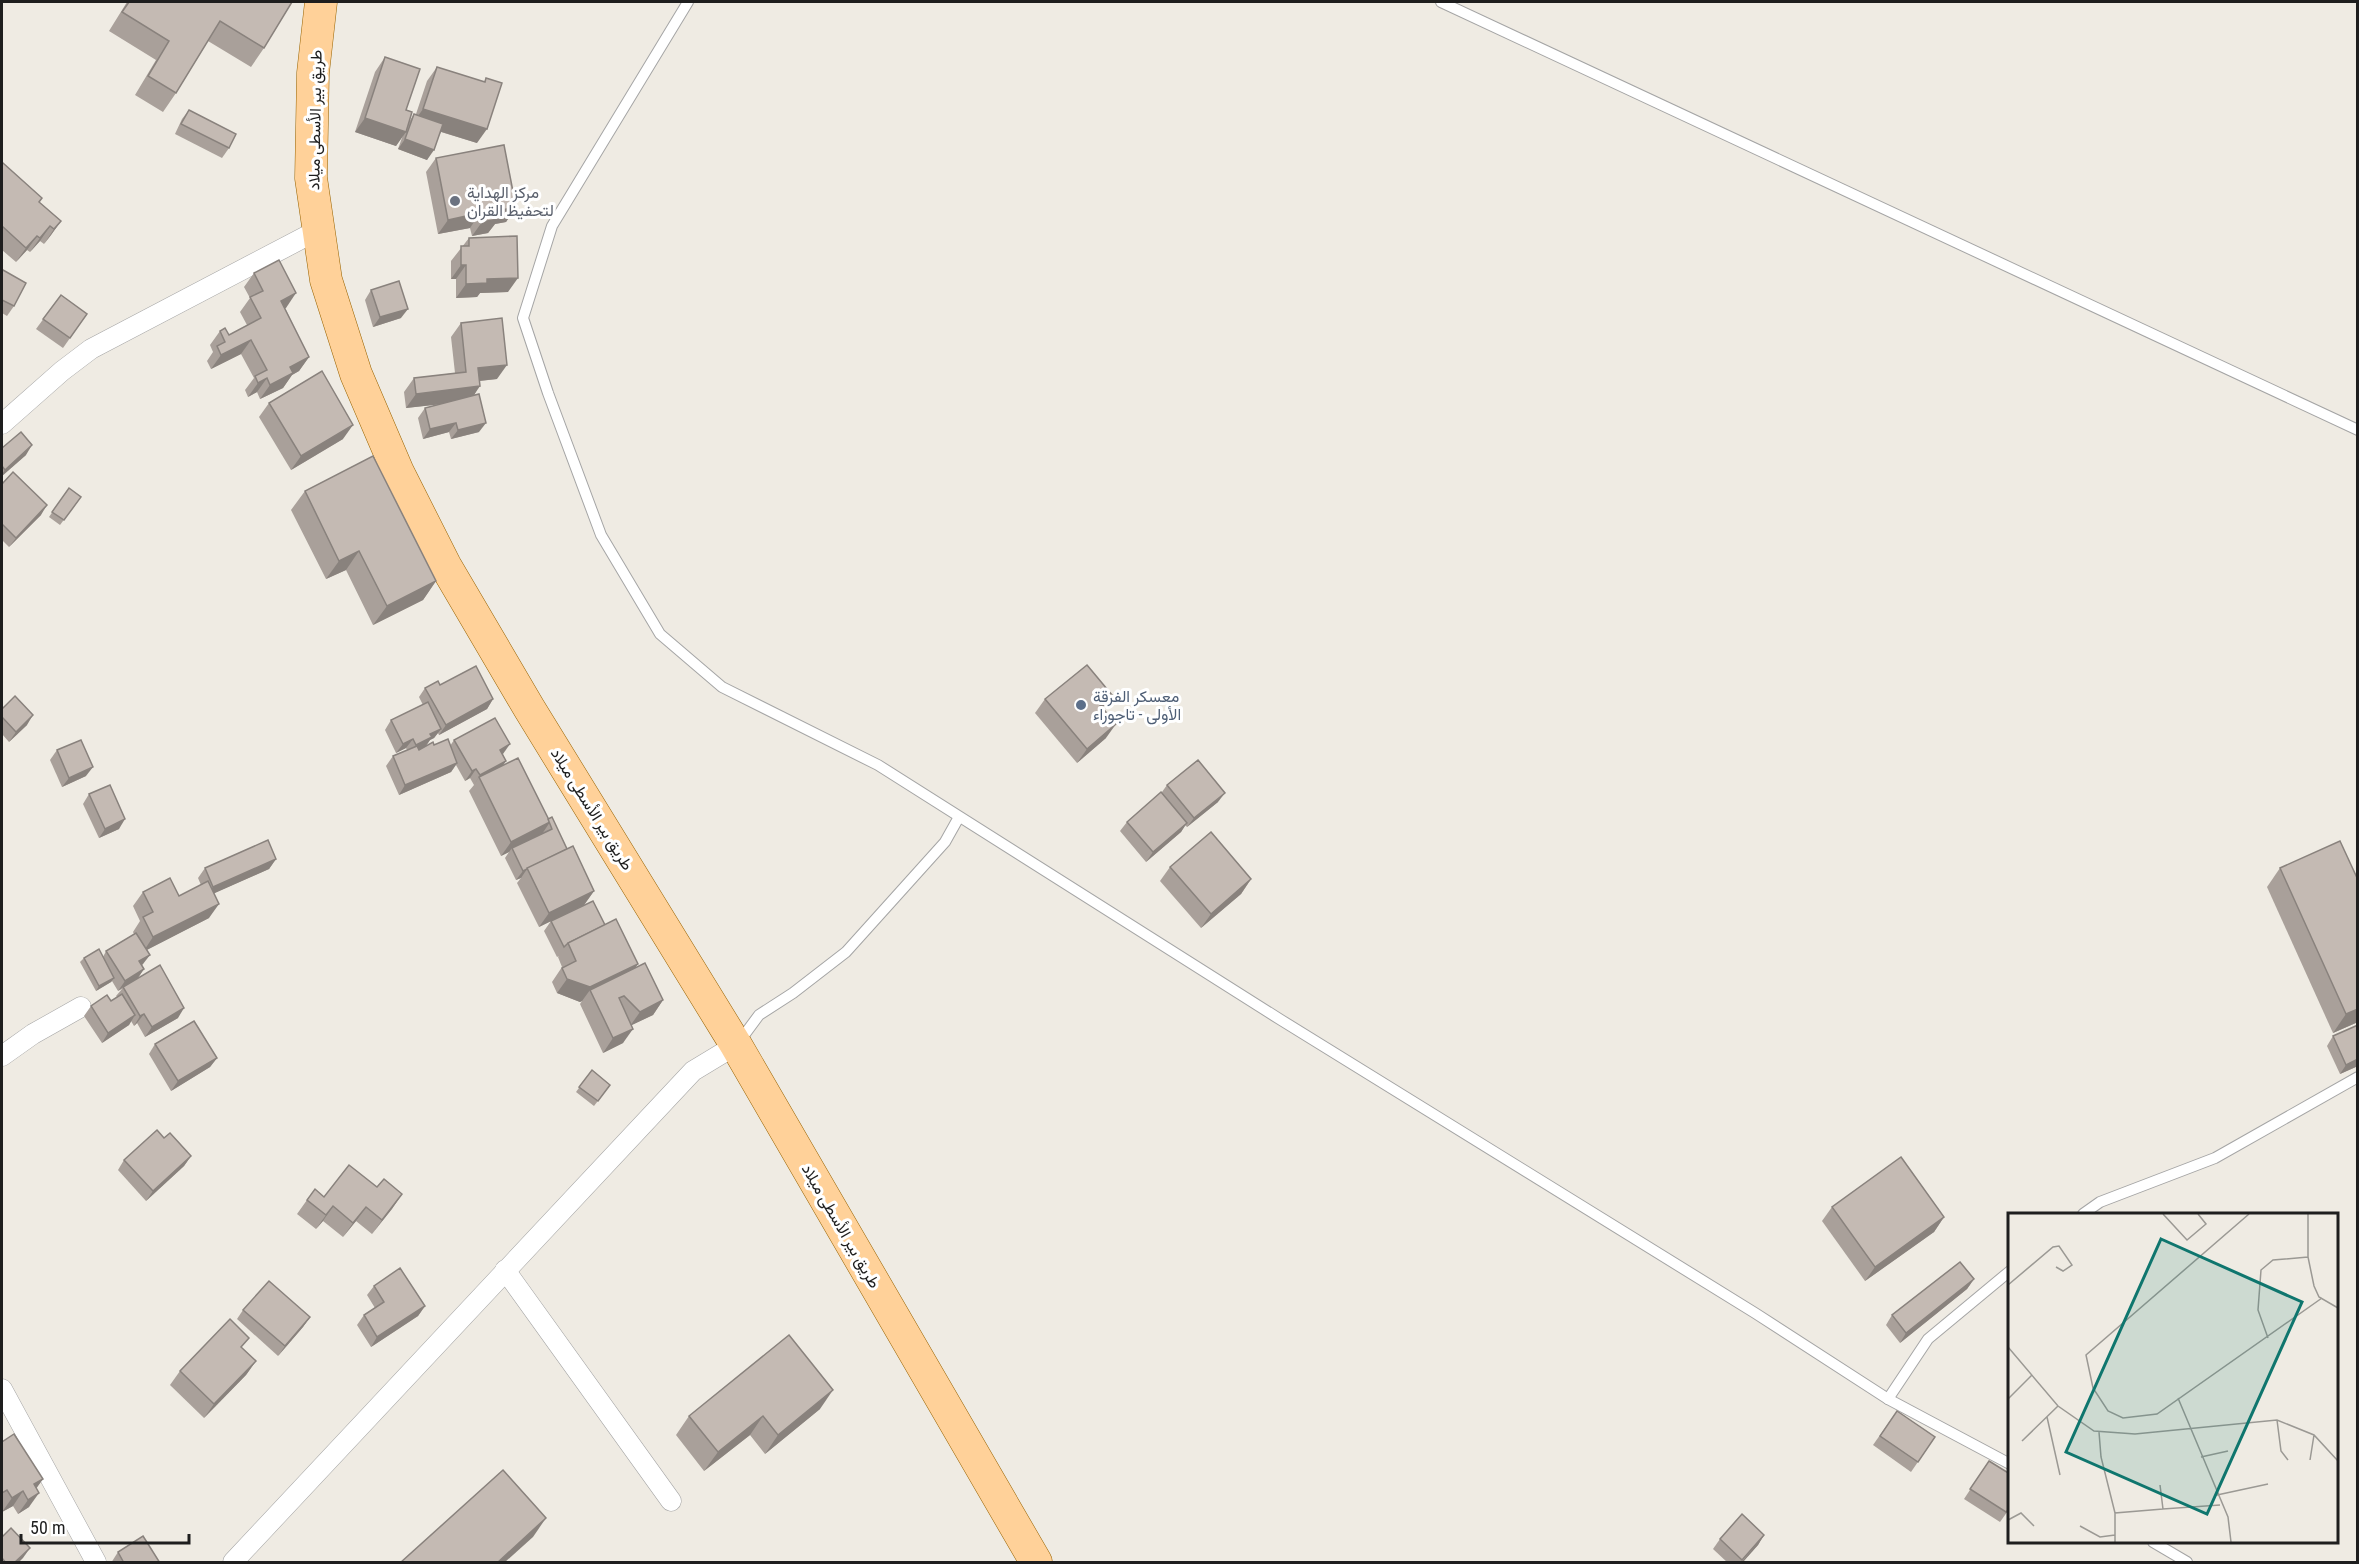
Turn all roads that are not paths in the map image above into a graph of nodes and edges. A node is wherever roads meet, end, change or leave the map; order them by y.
1 (321, 2) edge
2 (688, 2) edge
3 (1441, 2) edge
4 (318, 230) junction
5 (2, 424) edge
6 (2358, 430) edge
7 (959, 817) junction
8 (81, 1007) dead end
9 (736, 1045) junction
10 (2, 1056) edge
11 (2358, 1077) edge
12 (2086, 1213) edge
13 (505, 1270) junction
14 (2008, 1273) edge
15 (2, 1389) edge
16 (1888, 1399) junction
17 (2008, 1463) edge
18 (671, 1501) dead end
19 (2156, 1543) edge
20 (96, 1563) edge
21 (233, 1563) edge
22 (1036, 1563) edge
23 (2187, 1563) edge

1 - 4 main road, طريق بير الأسطى ميلاد
2 - 7 lane
3 - 6 lane
4 - 5 street
4 - 9 main road, طريق بير الأسطى ميلاد
7 - 9 lane
7 - 16 lane
8 - 10 street
9 - 13 street
9 - 22 main road, طريق بير الأسطى ميلاد
11 - 12 lane
13 - 18 street
13 - 21 street
14 - 16 lane
15 - 20 street
16 - 17 lane
19 - 23 lane

